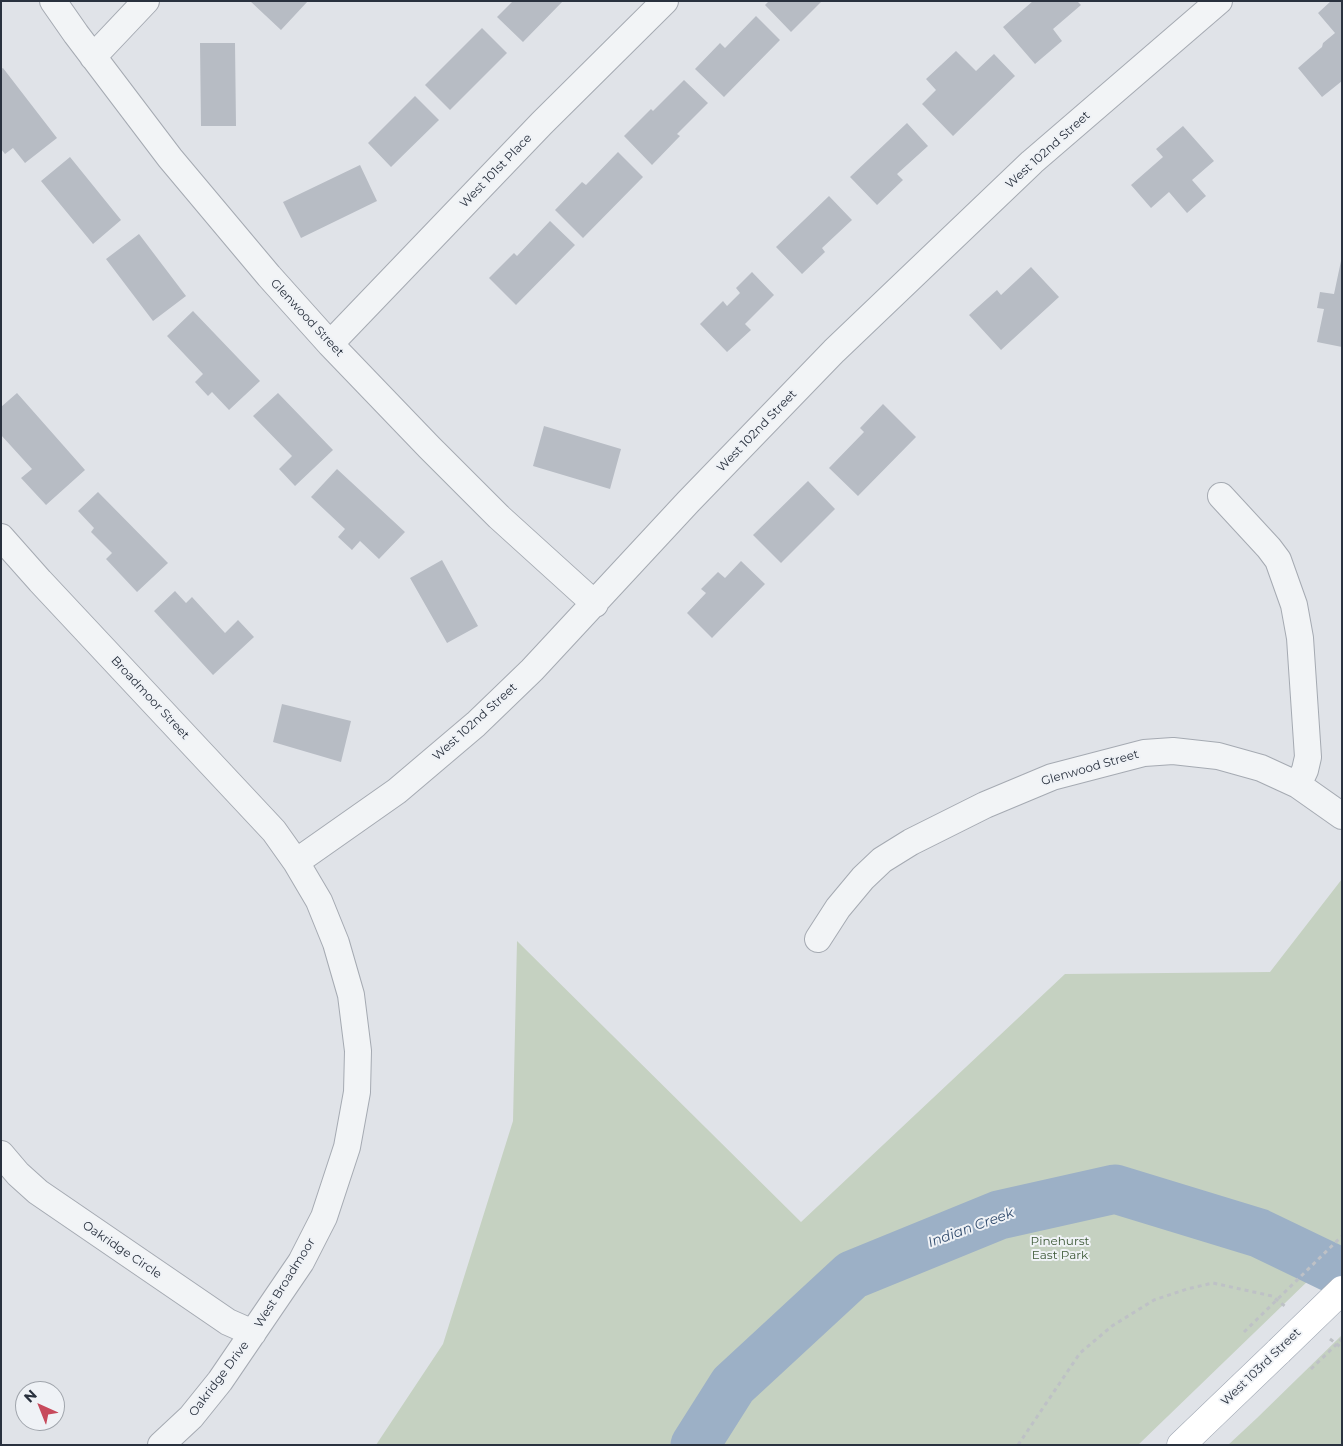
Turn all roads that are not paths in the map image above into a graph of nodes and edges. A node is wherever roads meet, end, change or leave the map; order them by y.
1 (53, 1) edge
2 (146, 1) edge
3 (665, 1) edge
4 (1219, 1) edge
5 (93, 57) junction
6 (330, 344) junction
7 (1221, 496) dead end
8 (1, 536) edge
9 (595, 604) junction
10 (1298, 785) junction
11 (1342, 816) edge
12 (296, 862) junction
13 (818, 939) dead end
14 (1, 1154) edge
15 (1342, 1290) edge
16 (253, 1333) junction
17 (1193, 1441) edge
18 (161, 1445) edge

1 - 5 street, Glenwood Street
2 - 5 street
3 - 6 street, West 101st Place
4 - 9 street, West 102nd Street
5 - 6 street, Glenwood Street
6 - 9 street, Glenwood Street
7 - 10 street
8 - 12 street, Broadmoor Street
9 - 12 street, West 102nd Street
10 - 11 street, Glenwood Street
10 - 13 street, Glenwood Street
12 - 16 street, West Broadmoor
14 - 16 street, Oakridge Circle
15 - 17 main road, West 103rd Street, bridge
16 - 18 street, Oakridge Drive

